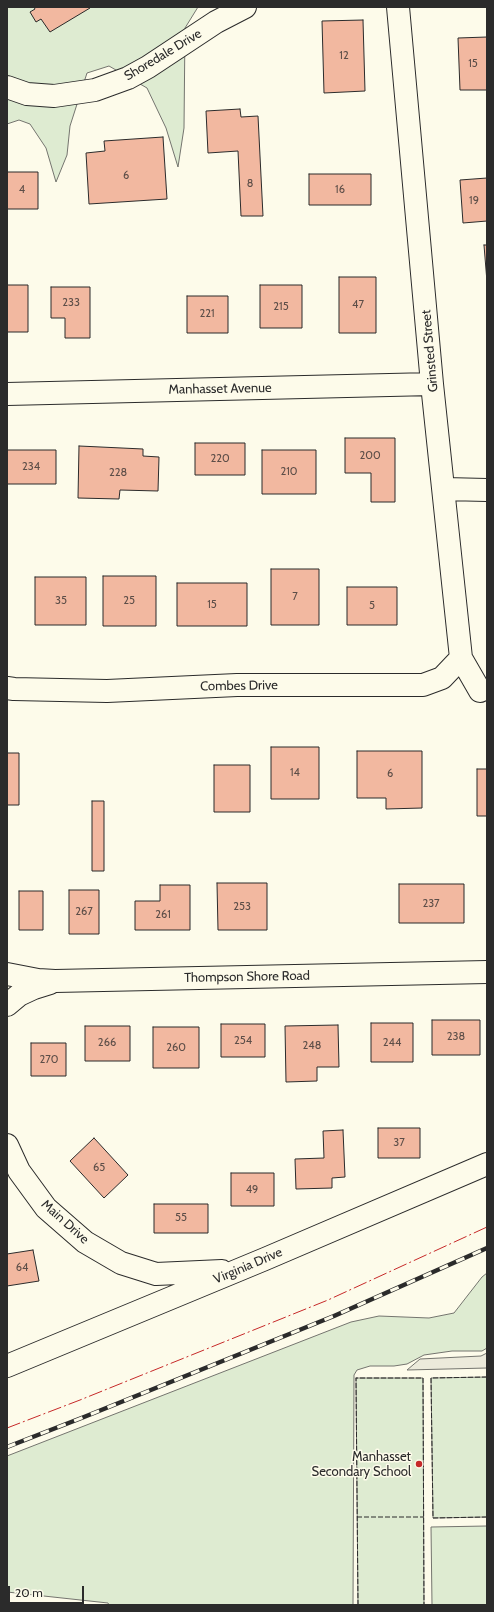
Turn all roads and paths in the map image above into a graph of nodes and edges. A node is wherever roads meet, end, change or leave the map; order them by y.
1 (245, 7) edge
2 (398, 7) edge
3 (7, 87) edge
4 (432, 384) junction
5 (7, 394) edge
6 (444, 489) junction
7 (487, 490) edge
8 (461, 658) junction
9 (7, 688) edge
10 (480, 691) dead end
11 (487, 972) edge
12 (7, 974) edge
13 (55, 981) junction
14 (7, 1004) edge
15 (7, 1145) edge
16 (487, 1164) edge
17 (265, 1259) junction
18 (7, 1366) edge

1 - 3 street, Shoredale Drive
2 - 4 street, Grinsted Street
4 - 5 street, Manhasset Avenue
4 - 6 street, Grinsted Street
6 - 7 street
6 - 8 street, Grinsted Street
8 - 9 street, Combes Drive
8 - 10 street, Grinsted Street
11 - 13 street, Thompson Shore Road
12 - 13 street, Thompson Shore Road
13 - 14 street
15 - 17 street, Main Drive
16 - 17 street, Virginia Drive
17 - 18 street, Virginia Drive

